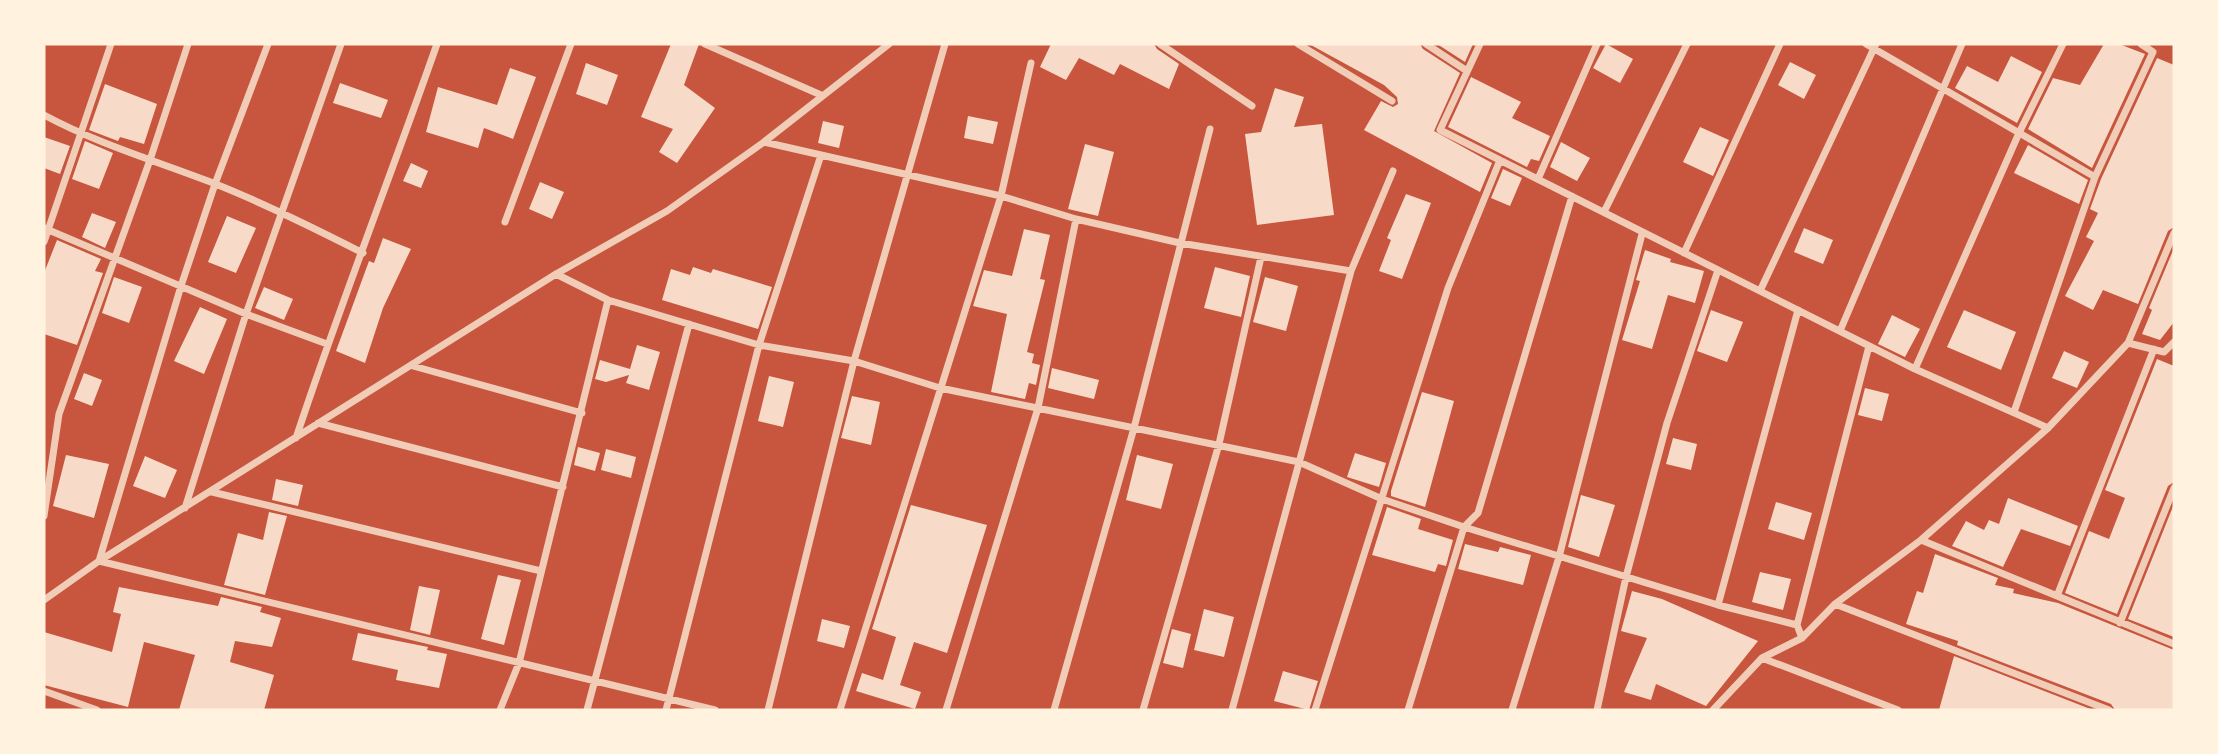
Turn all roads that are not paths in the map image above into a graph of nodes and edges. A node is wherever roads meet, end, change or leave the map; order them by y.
1 (111, 44) edge
2 (188, 44) edge
3 (268, 44) edge
4 (341, 44) edge
5 (438, 44) edge
6 (570, 44) edge
7 (705, 44) edge
8 (889, 44) edge
9 (945, 44) edge
10 (1160, 44) edge
11 (1298, 44) edge
12 (1426, 44) edge
13 (1480, 44) edge
14 (1597, 44) edge
15 (1687, 44) edge
16 (1780, 44) edge
17 (1866, 44) edge
18 (1962, 44) edge
19 (2063, 44) edge
20 (2141, 44) edge
21 (1875, 46) edge
22 (1031, 63) dead end
23 (1467, 71) junction
24 (1942, 88) junction
25 (821, 95) junction
26 (1392, 101) dead end
27 (1252, 106) dead end
28 (44, 115) edge
29 (1210, 129) dead end
30 (2019, 133) junction
31 (80, 134) junction
32 (764, 142) junction
33 (821, 155) junction
34 (150, 160) junction
35 (1500, 160) junction
36 (1393, 172) dead end
37 (908, 174) junction
38 (2095, 177) junction
39 (1538, 179) junction
40 (215, 184) junction
41 (1000, 196) junction
42 (1572, 197) junction
43 (282, 212) junction
44 (1604, 212) junction
45 (1076, 219) junction
46 (505, 222) dead end
47 (46, 229) edge
48 (2174, 233) edge
49 (1642, 234) junction
50 (44, 242) edge
51 (1180, 243) junction
52 (363, 253) junction
53 (1684, 253) junction
54 (1261, 257) junction
55 (116, 258) junction
56 (1718, 270) junction
57 (1351, 271) junction
58 (556, 274) junction
59 (181, 286) junction
60 (1760, 291) junction
61 (608, 300) junction
62 (1798, 310) junction
63 (246, 314) junction
64 (689, 324) junction
65 (1840, 331) junction
66 (2174, 342) edge
67 (2128, 343) junction
68 (327, 344) junction
69 (759, 345) junction
70 (1869, 346) junction
71 (2154, 349) junction
72 (2164, 352) junction
73 (2174, 356) edge
74 (854, 360) junction
75 (413, 366) junction
76 (1915, 369) junction
77 (940, 388) junction
78 (1038, 408) junction
79 (2014, 412) junction
80 (582, 413) junction
81 (318, 423) junction
82 (1135, 428) junction
83 (2048, 428) junction
84 (296, 438) junction
85 (1219, 444) junction
86 (1299, 462) junction
87 (563, 487) junction
88 (2174, 488) edge
89 (212, 492) junction
90 (1382, 499) junction
91 (186, 508) junction
92 (44, 516) edge
93 (1464, 527) junction
94 (1921, 540) junction
95 (1559, 557) junction
96 (99, 561) junction
97 (541, 571) junction
98 (1626, 577) junction
99 (2057, 596) junction
100 (44, 600) edge
101 (1835, 604) junction
102 (1718, 606) junction
103 (2120, 623) junction
104 (1797, 625) junction
105 (1802, 638) junction
106 (2174, 644) edge
107 (1762, 658) junction
108 (519, 663) junction
109 (596, 680) junction
110 (44, 691) edge
111 (668, 700) junction
112 (97, 710) edge
113 (500, 710) edge
114 (587, 710) edge
115 (666, 710) edge
116 (715, 710) edge
117 (768, 710) edge
118 (840, 710) edge
119 (946, 710) edge
120 (1054, 710) edge
121 (1143, 710) edge
122 (1232, 710) edge
123 (1315, 710) edge
124 (1408, 710) edge
125 (1512, 710) edge
126 (1597, 710) edge
127 (1713, 710) edge
128 (1898, 710) edge
129 (2109, 710) edge

1 - 31 street
2 - 34 street
3 - 40 street
4 - 43 street
5 - 52 street
6 - 46 street
7 - 25 street
8 - 25 street
9 - 37 street
10 - 27 street
11 - 26 street
12 - 23 street
13 - 23 street
14 - 39 street
15 - 44 street
16 - 53 street
17 - 21 street
18 - 24 street
19 - 30 street
20 - 38 street
21 - 24 street
21 - 60 street
22 - 41 street
23 - 35 street
24 - 30 street
24 - 65 street
25 - 32 street
28 - 31 street
29 - 51 street
30 - 38 street
30 - 76 street
31 - 34 street
31 - 47 street
32 - 33 street
32 - 58 street
33 - 37 street
33 - 69 street
34 - 40 street
34 - 55 street
35 - 39 street
35 - 90 street
36 - 57 street
37 - 41 street
37 - 74 street
38 - 79 street
39 - 42 street
40 - 43 street
40 - 59 street
41 - 45 street
41 - 77 street
42 - 44 street
42 - 93 street
43 - 52 street
43 - 63 street
44 - 49 street
45 - 51 street
45 - 78 street
47 - 50 street
47 - 55 street
48 - 67 street
49 - 53 street
49 - 95 street
51 - 54 street
51 - 82 street
52 - 68 street
53 - 56 street
54 - 57 street
54 - 85 street
55 - 59 street
55 - 92 street
56 - 60 street
56 - 98 street
57 - 86 street
58 - 61 street
58 - 75 street
59 - 63 street
59 - 96 street
60 - 62 street
61 - 64 street
61 - 80 street
62 - 65 street
62 - 102 street
63 - 68 street
63 - 91 street
64 - 69 street
64 - 109 street
65 - 70 street
66 - 72 street
67 - 71 street
67 - 83 street
68 - 84 street
69 - 74 street
69 - 111 street
70 - 76 street
70 - 104 street
71 - 72 street
71 - 99 street
72 - 73 street
74 - 77 street
74 - 117 street
75 - 80 street
75 - 81 street
76 - 79 street
77 - 78 street
77 - 118 street
78 - 82 street
78 - 119 street
79 - 83 street
80 - 87 street
81 - 84 street
81 - 87 street
82 - 85 street
82 - 120 street
83 - 94 street
84 - 89 street
85 - 86 street
85 - 121 street
86 - 90 street
86 - 122 street
87 - 97 street
88 - 103 street
89 - 91 street
89 - 97 street
90 - 93 street
90 - 123 street
91 - 96 street
93 - 95 street
93 - 124 street
94 - 99 street
94 - 101 street
95 - 98 street
95 - 125 street
96 - 100 street
96 - 108 street
97 - 108 street
98 - 102 street
98 - 126 street
99 - 103 street
101 - 105 street
101 - 129 street
102 - 104 street
103 - 106 street
104 - 105 street
105 - 107 street
107 - 127 street
107 - 128 street
108 - 109 street
108 - 113 street
109 - 111 street
109 - 114 street
110 - 112 street
111 - 115 street
111 - 116 street

